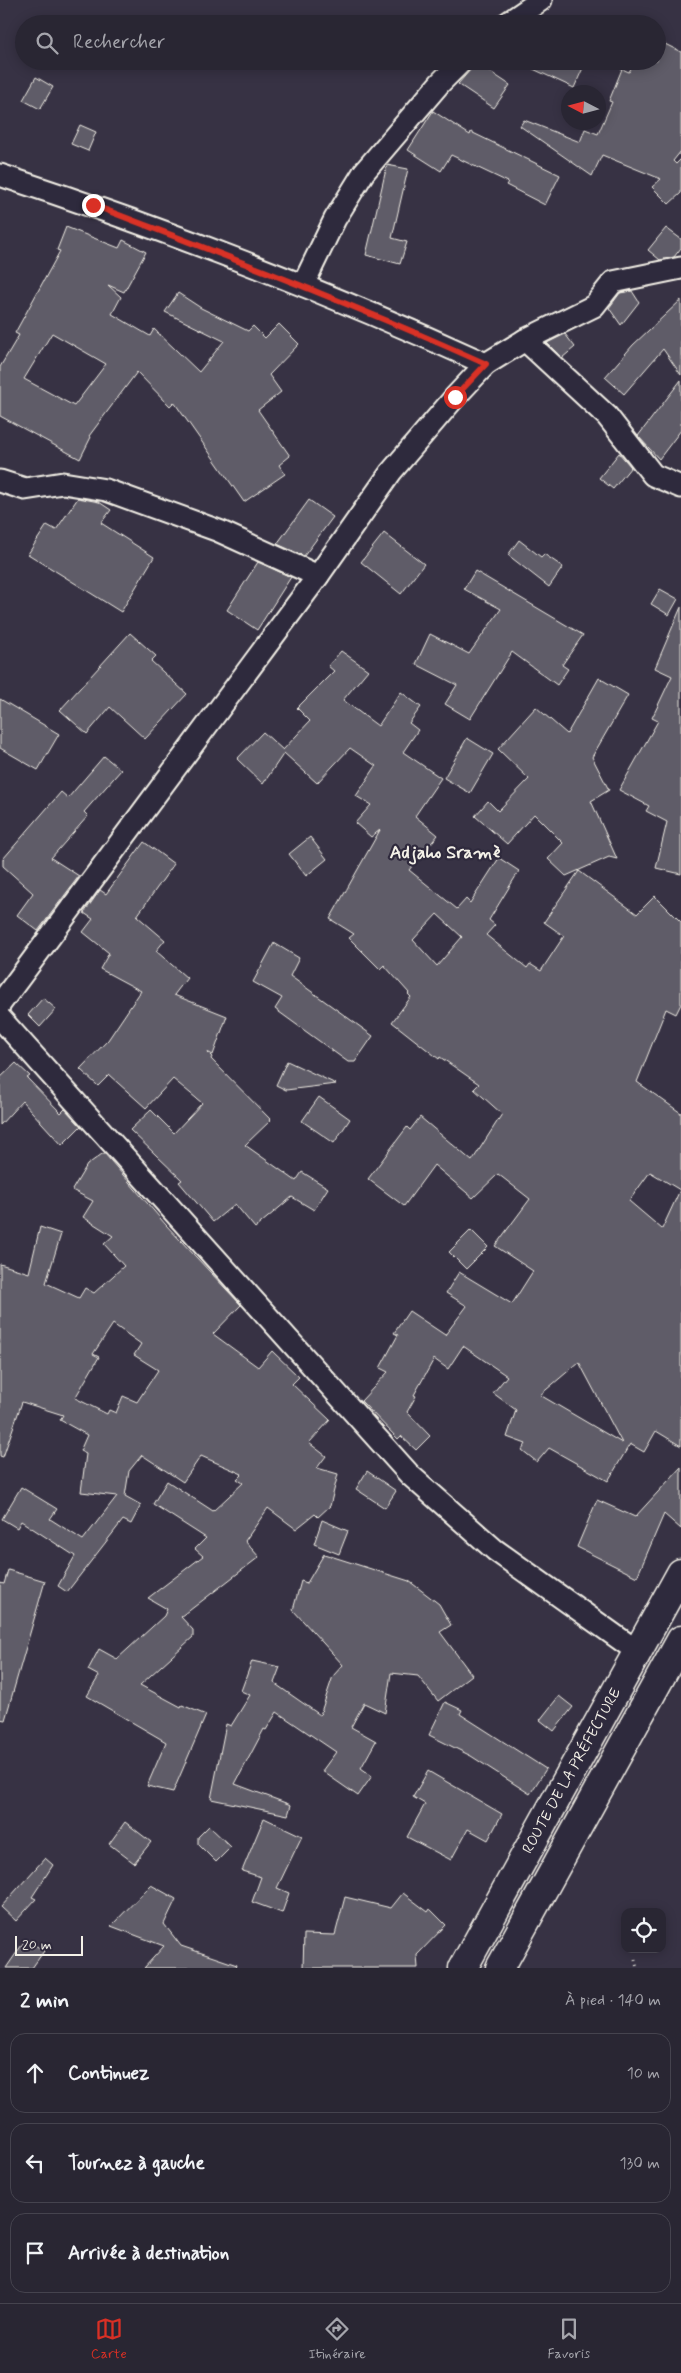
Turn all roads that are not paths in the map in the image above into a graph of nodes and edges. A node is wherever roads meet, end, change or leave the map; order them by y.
1 (541, 0) edge
2 (519, 15) edge
3 (453, 70) edge
4 (0, 175) edge
5 (681, 268) edge
6 (303, 285) junction
7 (525, 340) junction
8 (486, 364) junction
9 (0, 481) edge
10 (681, 487) edge
11 (318, 576) junction
12 (0, 1004) edge
13 (0, 1018) edge
14 (681, 1573) edge
15 (681, 1640) edge
16 (638, 1652) junction
17 (463, 1968) edge
18 (500, 1968) edge

1 - 2 street
3 - 6 street
4 - 6 street
5 - 7 street
6 - 8 street
7 - 8 street
7 - 10 street
8 - 11 street
9 - 11 street
11 - 12 street
13 - 16 street
14 - 16 street, ROUTE DE LA PRÉFECTURE
15 - 18 street
16 - 17 street, ROUTE DE LA PRÉFECTURE

